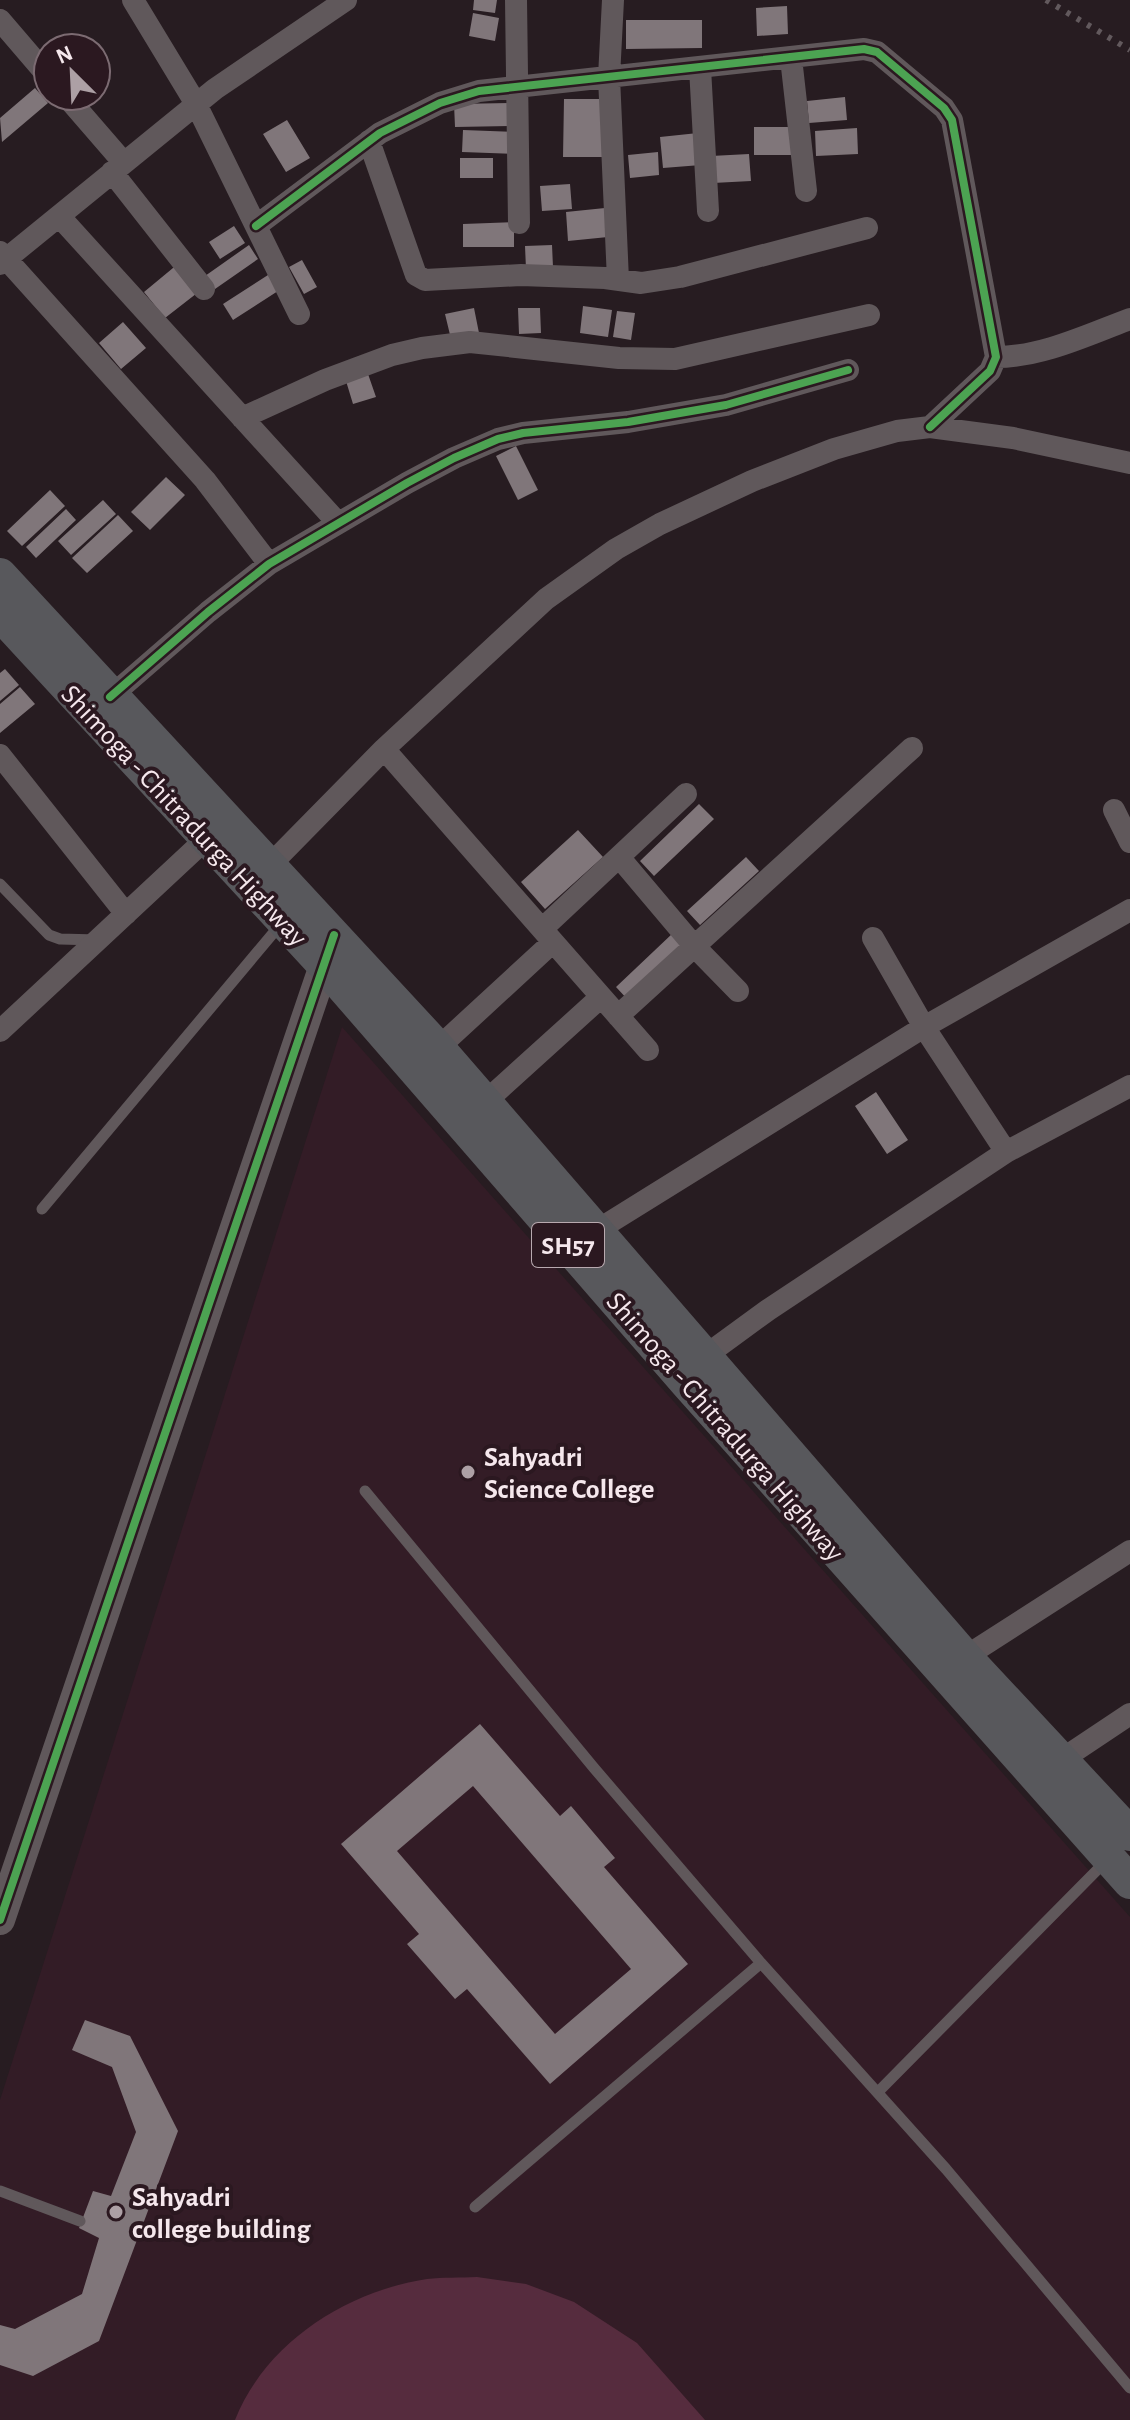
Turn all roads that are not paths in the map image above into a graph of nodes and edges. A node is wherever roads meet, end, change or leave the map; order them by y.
1 (346, 0) edge
2 (516, 0) edge
3 (613, 0) edge
4 (137, 2) edge
5 (0, 20) edge
6 (32, 57) edge
7 (791, 58) junction
8 (700, 68) junction
9 (609, 77) junction
10 (517, 87) junction
11 (196, 104) junction
12 (78, 112) edge
13 (369, 141) junction
14 (118, 167) junction
15 (806, 191) dead end
16 (708, 211) dead end
17 (59, 216) junction
18 (519, 223) dead end
19 (256, 226) junction
20 (867, 228) dead end
21 (2, 258) edge
22 (618, 280) junction
23 (204, 289) dead end
24 (299, 314) dead end
25 (869, 315) dead end
26 (1130, 319) edge
27 (996, 357) junction
28 (848, 370) dead end
29 (242, 418) junction
30 (930, 427) junction
31 (1130, 463) edge
32 (338, 523) junction
33 (269, 564) junction
34 (0, 575) edge
35 (0, 614) edge
36 (110, 697) junction
37 (912, 748) dead end
38 (384, 749) junction
39 (0, 755) edge
40 (686, 794) dead end
41 (1114, 810) dead end
42 (206, 839) junction
43 (1130, 842) edge
44 (619, 857) junction
45 (270, 865) junction
46 (0, 884) edge
47 (1130, 910) edge
48 (126, 914) junction
49 (283, 921) junction
50 (547, 936) junction
51 (873, 938) dead end
52 (97, 940) junction
53 (695, 947) junction
54 (329, 950) junction
55 (738, 991) dead end
56 (601, 997) junction
57 (618, 1016) junction
58 (924, 1027) junction
59 (0, 1031) edge
60 (438, 1048) junction
61 (648, 1050) dead end
62 (1130, 1086) edge
63 (485, 1102) junction
64 (1006, 1152) junction
65 (42, 1209) dead end
66 (596, 1231) junction
67 (705, 1356) junction
68 (365, 1491) dead end
69 (1130, 1551) edge
70 (965, 1657) junction
71 (1130, 1714) edge
72 (1061, 1760) junction
73 (1123, 1858) edge
74 (0, 1920) edge
75 (761, 1963) junction
76 (878, 2092) junction
77 (0, 2191) edge
78 (475, 2207) dead end
79 (80, 2221) dead end
80 (1130, 2388) edge

1 - 11 street
2 - 10 street
3 - 9 street
4 - 11 street
5 - 6 street
7 - 8 street
7 - 15 street
7 - 27 street
8 - 9 street
8 - 16 street
9 - 10 street
9 - 22 street
10 - 13 street
10 - 18 street
11 - 14 street
11 - 19 street
12 - 14 street
13 - 19 street
13 - 22 street
14 - 17 street
14 - 23 street
17 - 21 street
17 - 29 street
19 - 24 street
20 - 22 street
21 - 33 street
25 - 29 street
26 - 27 street
27 - 30 street
28 - 32 street
29 - 32 street
30 - 31 street
30 - 38 street
32 - 33 street
33 - 36 street
34 - 36 main road, Shimoga - Chitradurga Highway / SH57
35 - 42 main road, Shimoga - Chitradurga Highway / SH57
36 - 45 main road, Shimoga - Chitradurga Highway / SH57
37 - 53 street
38 - 45 street
38 - 50 street
39 - 48 street
40 - 44 street
41 - 43 street
42 - 48 street
42 - 49 main road, Shimoga - Chitradurga Highway / SH57
44 - 50 street
44 - 53 street
45 - 54 main road, Shimoga - Chitradurga Highway / SH57
46 - 52 lane
47 - 58 street
48 - 52 street
49 - 54 main road, Shimoga - Chitradurga Highway / SH57
49 - 65 lane
50 - 56 street
50 - 60 street
51 - 58 street
52 - 59 street
53 - 55 street
53 - 57 street
54 - 60 main road, Shimoga - Chitradurga Highway / SH57
54 - 73 main road, Shimoga - Chitradurga Highway / SH57
54 - 74 street
56 - 57 street
56 - 63 street
57 - 61 street
58 - 64 street
58 - 66 street
60 - 63 main road, Shimoga - Chitradurga Highway / SH57
62 - 64 street
63 - 66 main road, Shimoga - Chitradurga Highway / SH57
64 - 67 street
66 - 67 main road, Shimoga - Chitradurga Highway / SH57
67 - 70 main road, Shimoga - Chitradurga Highway / SH57
68 - 75 lane
69 - 70 street
70 - 72 main road, Shimoga - Chitradurga Highway / SH57
71 - 72 street
72 - 73 main road, Shimoga - Chitradurga Highway / SH57
73 - 76 lane
75 - 76 lane
75 - 78 lane
76 - 80 lane
77 - 79 lane

